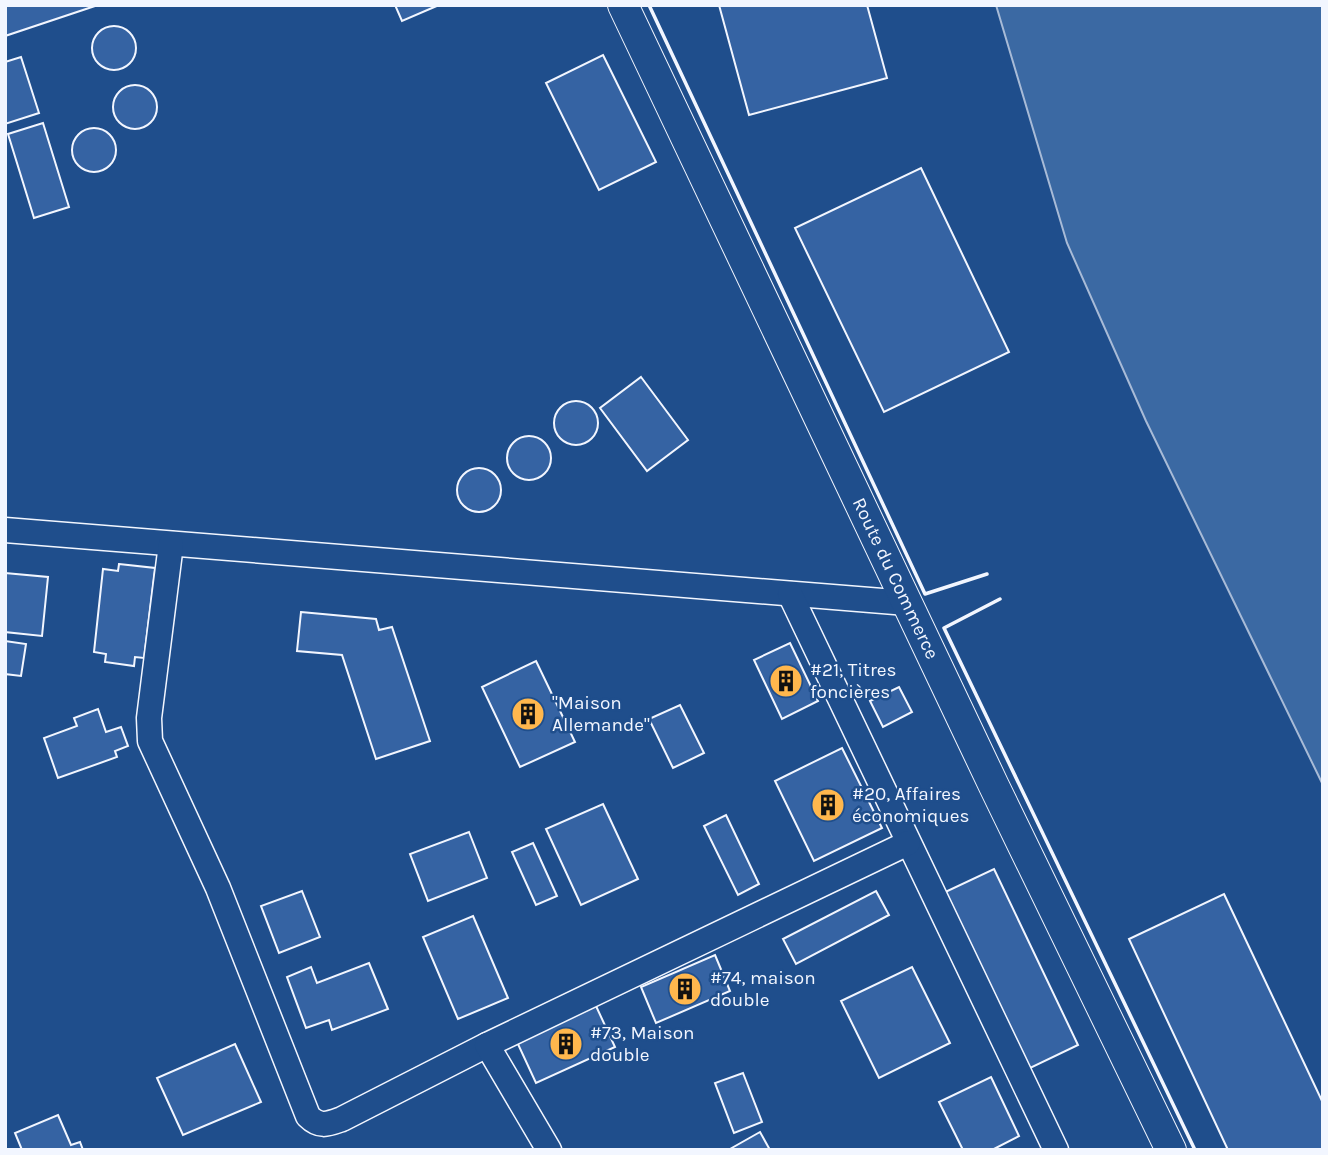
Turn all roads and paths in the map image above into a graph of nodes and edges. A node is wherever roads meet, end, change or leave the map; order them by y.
1 (623, 5) edge
2 (5, 530) edge
3 (171, 544) junction
4 (790, 594) junction
5 (907, 603) junction
6 (908, 843) junction
7 (487, 1045) junction
8 (549, 1150) edge
9 (1056, 1150) edge
10 (1171, 1150) edge

1 - 5 street, Route du Commerce
2 - 3 street
3 - 4 street
3 - 7 street
4 - 5 street
4 - 6 street
5 - 10 street, Route du Commerce
6 - 7 street
6 - 9 street
7 - 8 street

